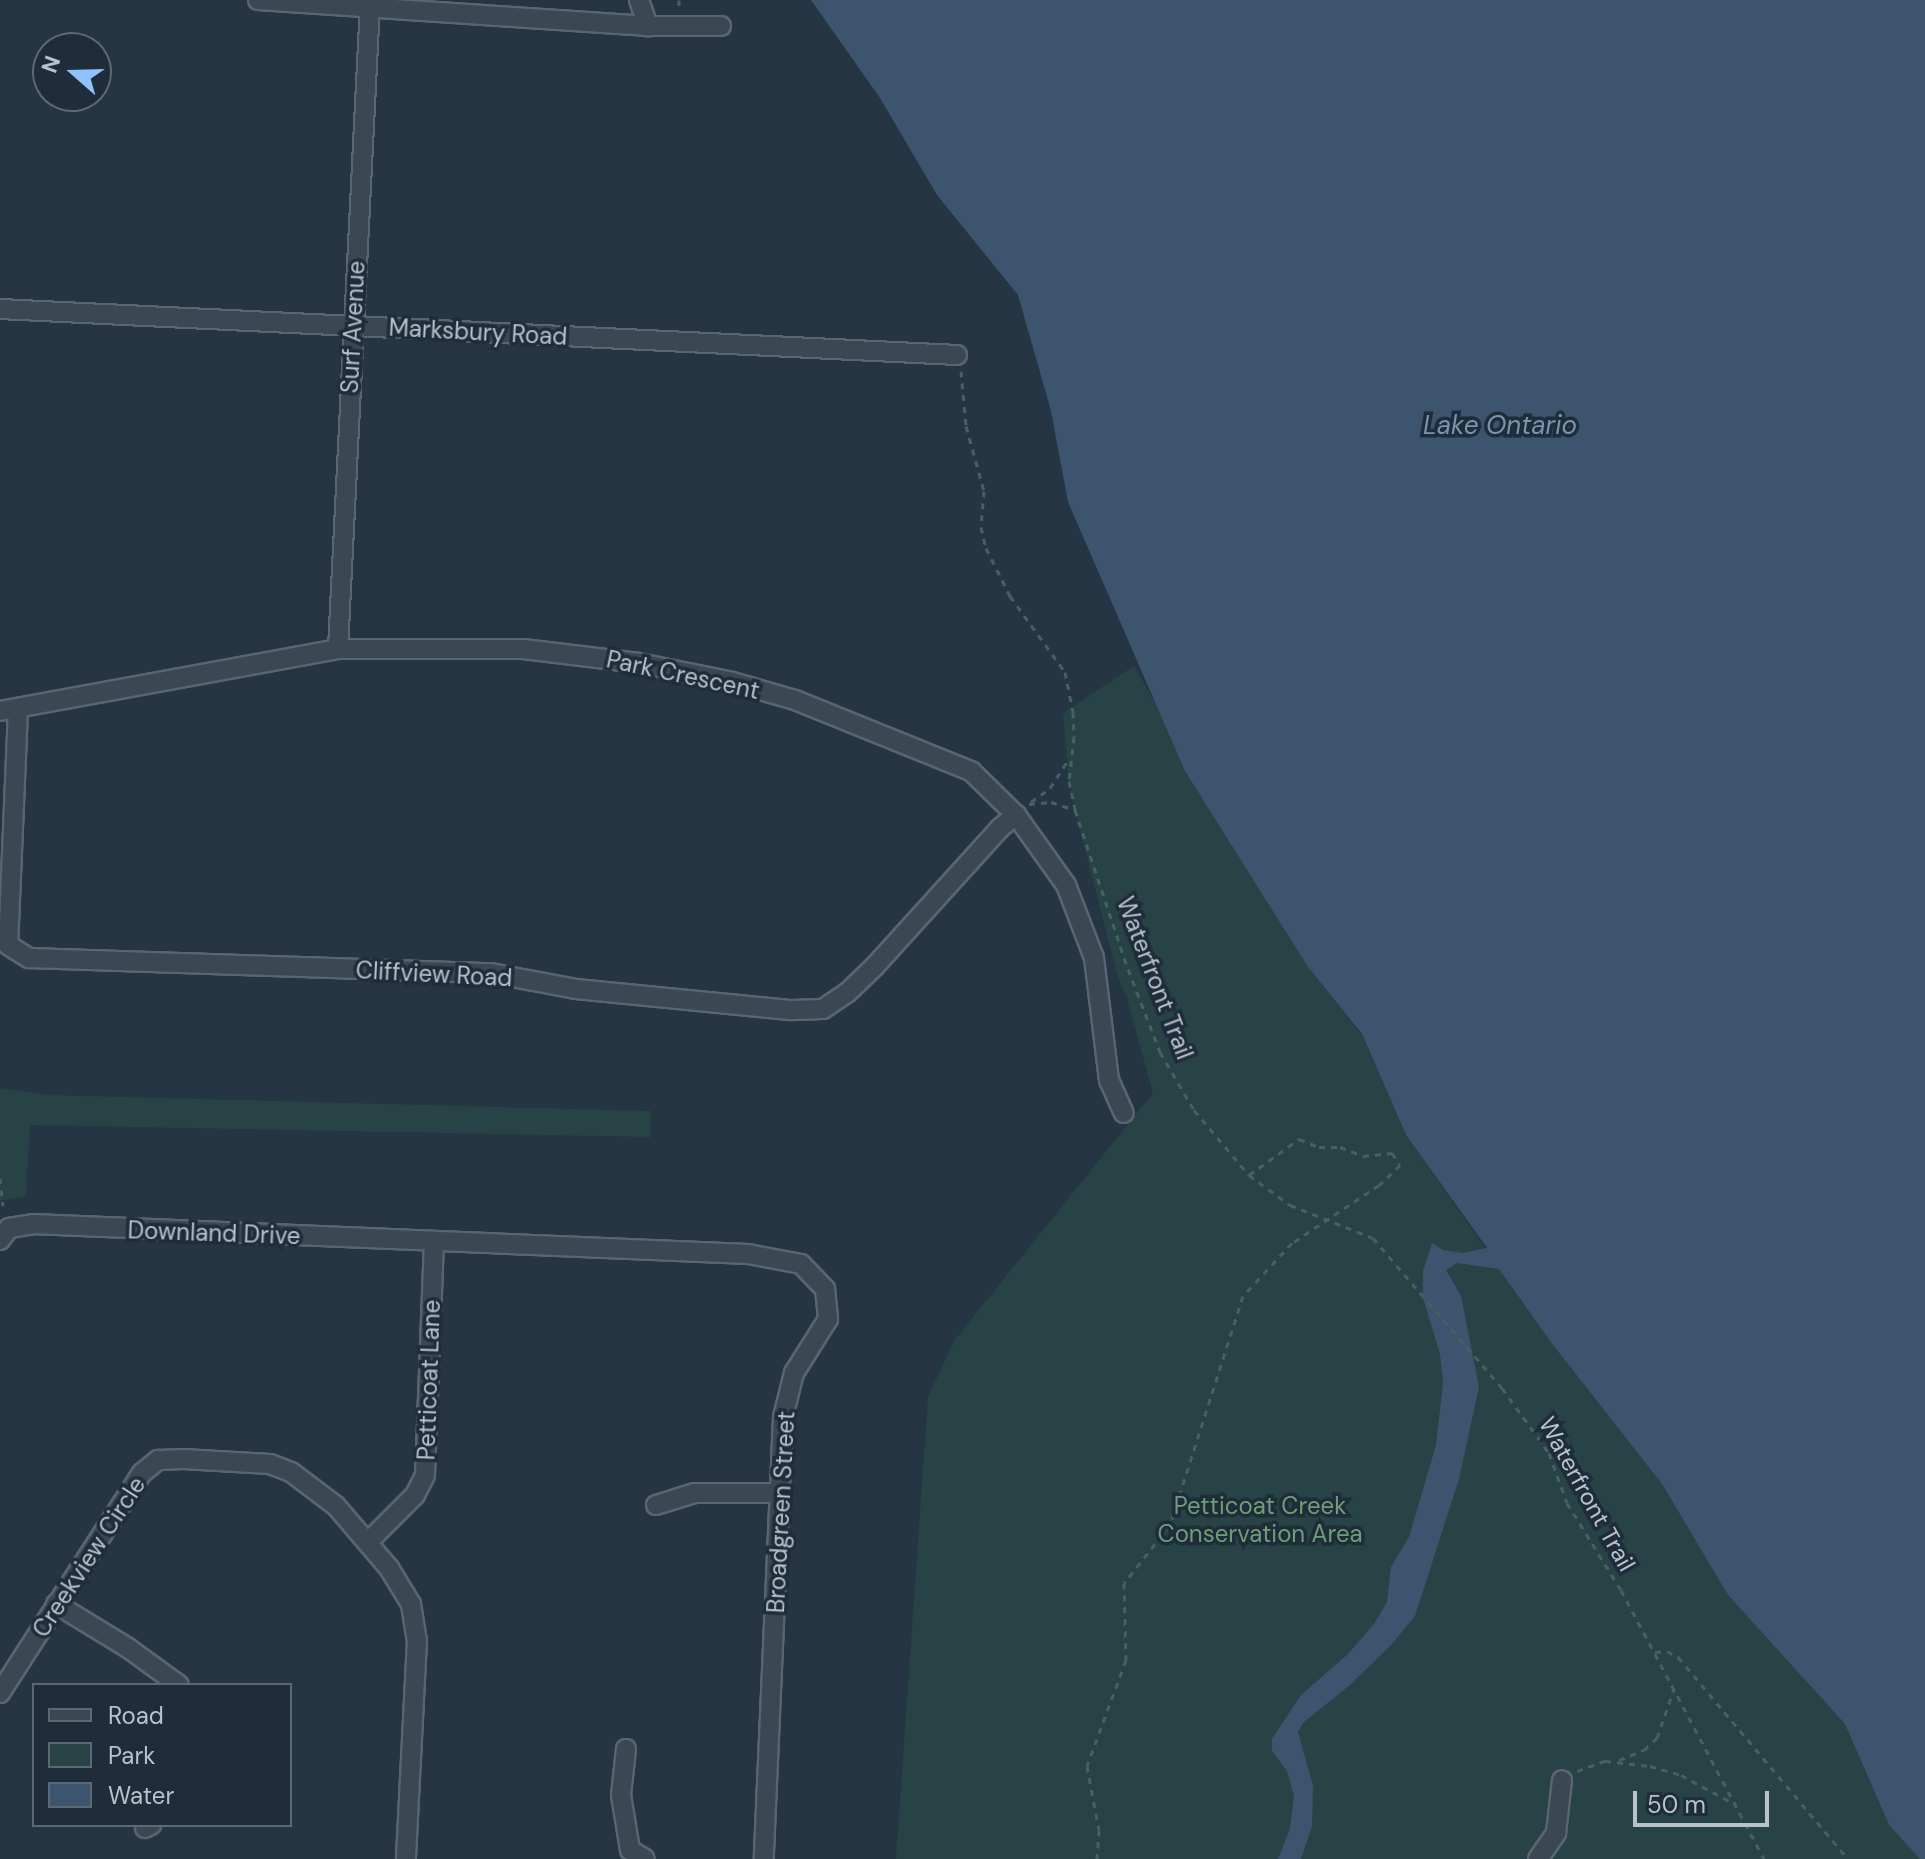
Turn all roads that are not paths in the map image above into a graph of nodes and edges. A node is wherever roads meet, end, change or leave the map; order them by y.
1 (258, 0) edge
2 (639, 0) edge
3 (370, 5) junction
4 (648, 26) junction
5 (721, 26) dead end
6 (0, 309) edge
7 (353, 325) junction
8 (957, 355) road end
9 (338, 649) junction
10 (9, 710) edge
11 (1016, 815) junction
12 (1124, 1113) dead end
13 (0, 1240) edge
14 (434, 1243) junction
15 (780, 1493) junction
16 (656, 1505) dead end
17 (368, 1542) junction
18 (56, 1604) junction
19 (176, 1683) edge
20 (0, 1693) edge
21 (626, 1749) dead end
22 (1562, 1780) road end
23 (406, 1859) edge
24 (645, 1859) edge
25 (764, 1859) edge
26 (1538, 1859) edge

1 - 3 street
2 - 4 street
3 - 4 street
3 - 7 street, Surf Avenue
4 - 5 street
6 - 7 street, Marksbury Road
7 - 8 street, Marksbury Road
7 - 9 street, Surf Avenue
9 - 10 street, Park Crescent
9 - 11 street, Park Crescent
10 - 11 street, Cliffview Road
11 - 12 street, Park Crescent
13 - 14 street, Downland Drive
14 - 15 street, Broadgreen Street
14 - 17 street, Petticoat Lane
15 - 16 street
15 - 25 street, Broadgreen Street
17 - 18 street, Creekview Circle
17 - 23 street, Creekview Circle
18 - 19 street
18 - 20 street, Creekview Circle
21 - 24 street
22 - 26 street

